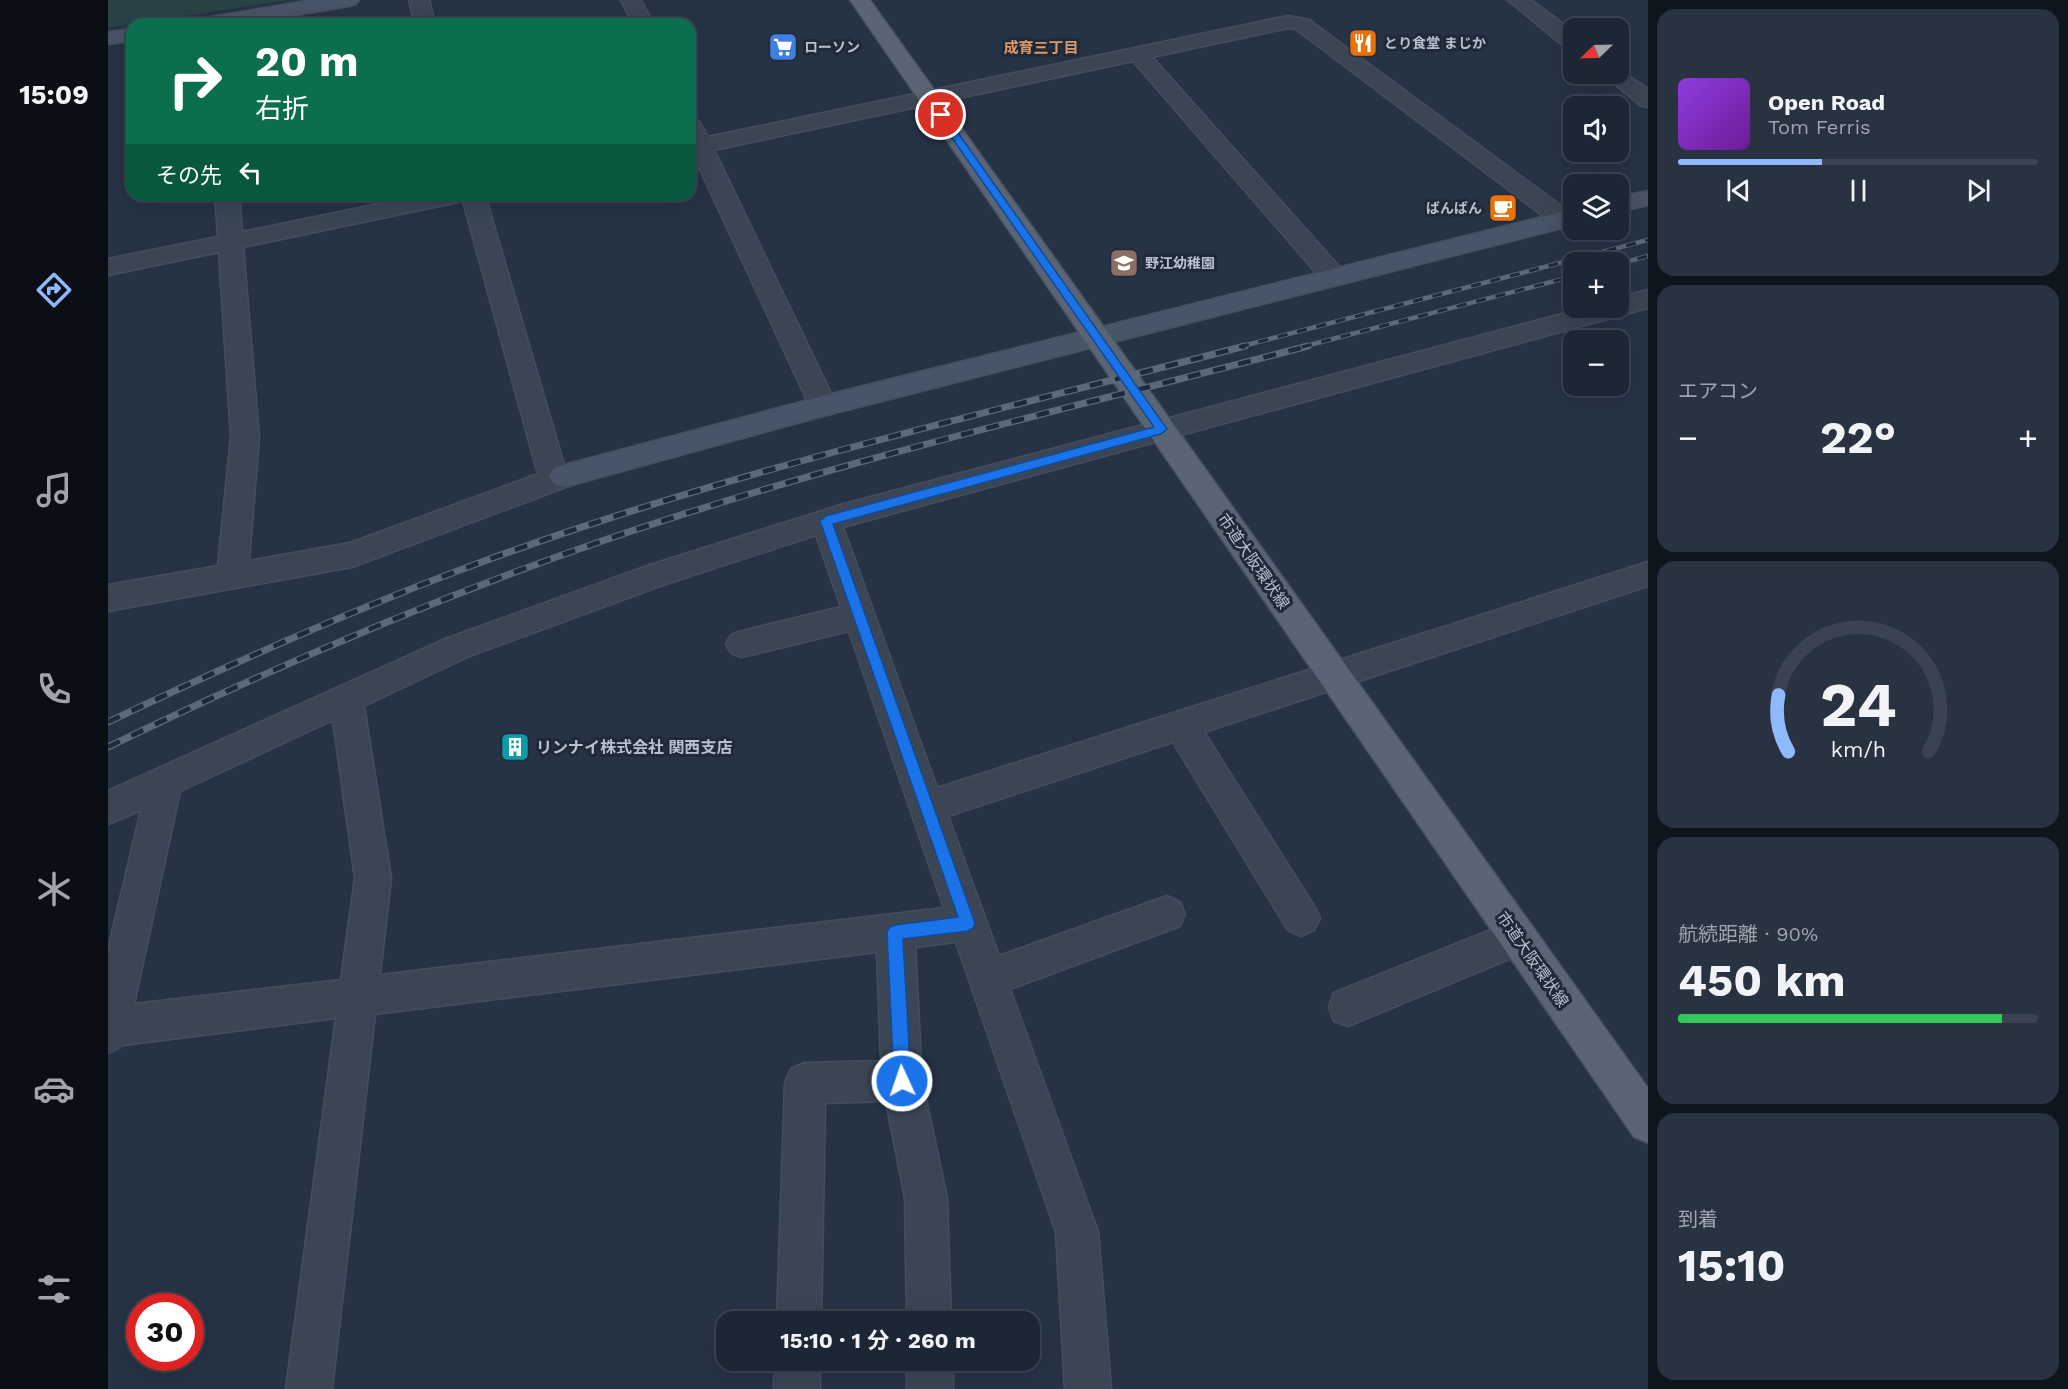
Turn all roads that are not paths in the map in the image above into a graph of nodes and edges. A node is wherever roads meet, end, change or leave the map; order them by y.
1 (349, 0) edge
2 (419, 0) edge
3 (631, 0) edge
4 (860, 0) edge
5 (1276, 0) edge
6 (1518, 0) edge
7 (242, 18) edge
8 (424, 18) edge
9 (640, 18) edge
10 (1284, 22) junction
11 (126, 35) edge
12 (1563, 35) edge
13 (108, 38) edge
14 (1137, 53) junction
15 (1627, 84) edge
16 (928, 97) junction
17 (1648, 100) edge
18 (696, 138) edge
19 (696, 145) edge
20 (1648, 198) edge
21 (228, 201) edge
22 (430, 201) edge
23 (475, 201) edge
24 (1629, 202) edge
25 (1563, 214) edge
26 (1563, 219) edge
27 (232, 242) junction
28 (108, 267) edge
29 (1334, 277) junction
30 (1648, 299) edge
31 (1629, 304) edge
32 (1576, 318) edge
33 (1097, 337) junction
34 (824, 406) junction
35 (1161, 429) junction
36 (559, 478) junction
37 (826, 521) junction
38 (232, 576) junction
39 (1643, 583) edge
40 (108, 598) edge
41 (859, 616) junction
42 (742, 644) dead end
43 (1334, 675) junction
44 (346, 697) junction
45 (1181, 724) junction
46 (165, 781) junction
47 (926, 807) junction
48 (108, 808) edge
49 (1167, 914) dead end
50 (1301, 918) dead end
51 (968, 923) junction
52 (895, 932) junction
53 (1518, 937) junction
54 (987, 979) junction
55 (358, 996) junction
56 (1348, 1007) dead end
57 (108, 1028) edge
58 (902, 1081) junction
59 (1648, 1123) edge
60 (799, 1311) edge
61 (929, 1311) edge
62 (798, 1371) edge
63 (930, 1371) edge
64 (309, 1389) edge
65 (797, 1389) edge
66 (930, 1389) edge
67 (1088, 1389) edge

1 - 7 street
2 - 8 street
3 - 9 street
4 - 16 main road, 市道大阪環状線
5 - 10 street
6 - 12 street
10 - 14 street
10 - 25 street
11 - 13 street
14 - 16 street
14 - 29 street
15 - 17 street
16 - 18 street
16 - 33 main road, 市道大阪環状線
19 - 34 street
20 - 24 street
21 - 27 street
22 - 27 street
23 - 36 street
26 - 29 street
27 - 28 street
27 - 38 street
29 - 33 street
30 - 31 street
32 - 35 street
33 - 34 street
33 - 35 main road, 市道大阪環状線
34 - 36 street
35 - 37 street
35 - 43 main road, 市道大阪環状線
36 - 38 street
37 - 41 street
37 - 44 street
38 - 40 street
39 - 43 street
41 - 42 street
41 - 47 street
43 - 45 street
43 - 53 main road, 市道大阪環状線
44 - 46 street
44 - 55 street
45 - 47 street
45 - 50 street
46 - 48 street
46 - 57 street
47 - 51 street
49 - 54 street
51 - 52 street
51 - 54 street
52 - 55 street
52 - 58 street
53 - 56 street
53 - 59 main road, 市道大阪環状線
54 - 67 street
55 - 57 street
55 - 64 street
58 - 60 street
58 - 61 street
62 - 65 street
63 - 66 street

